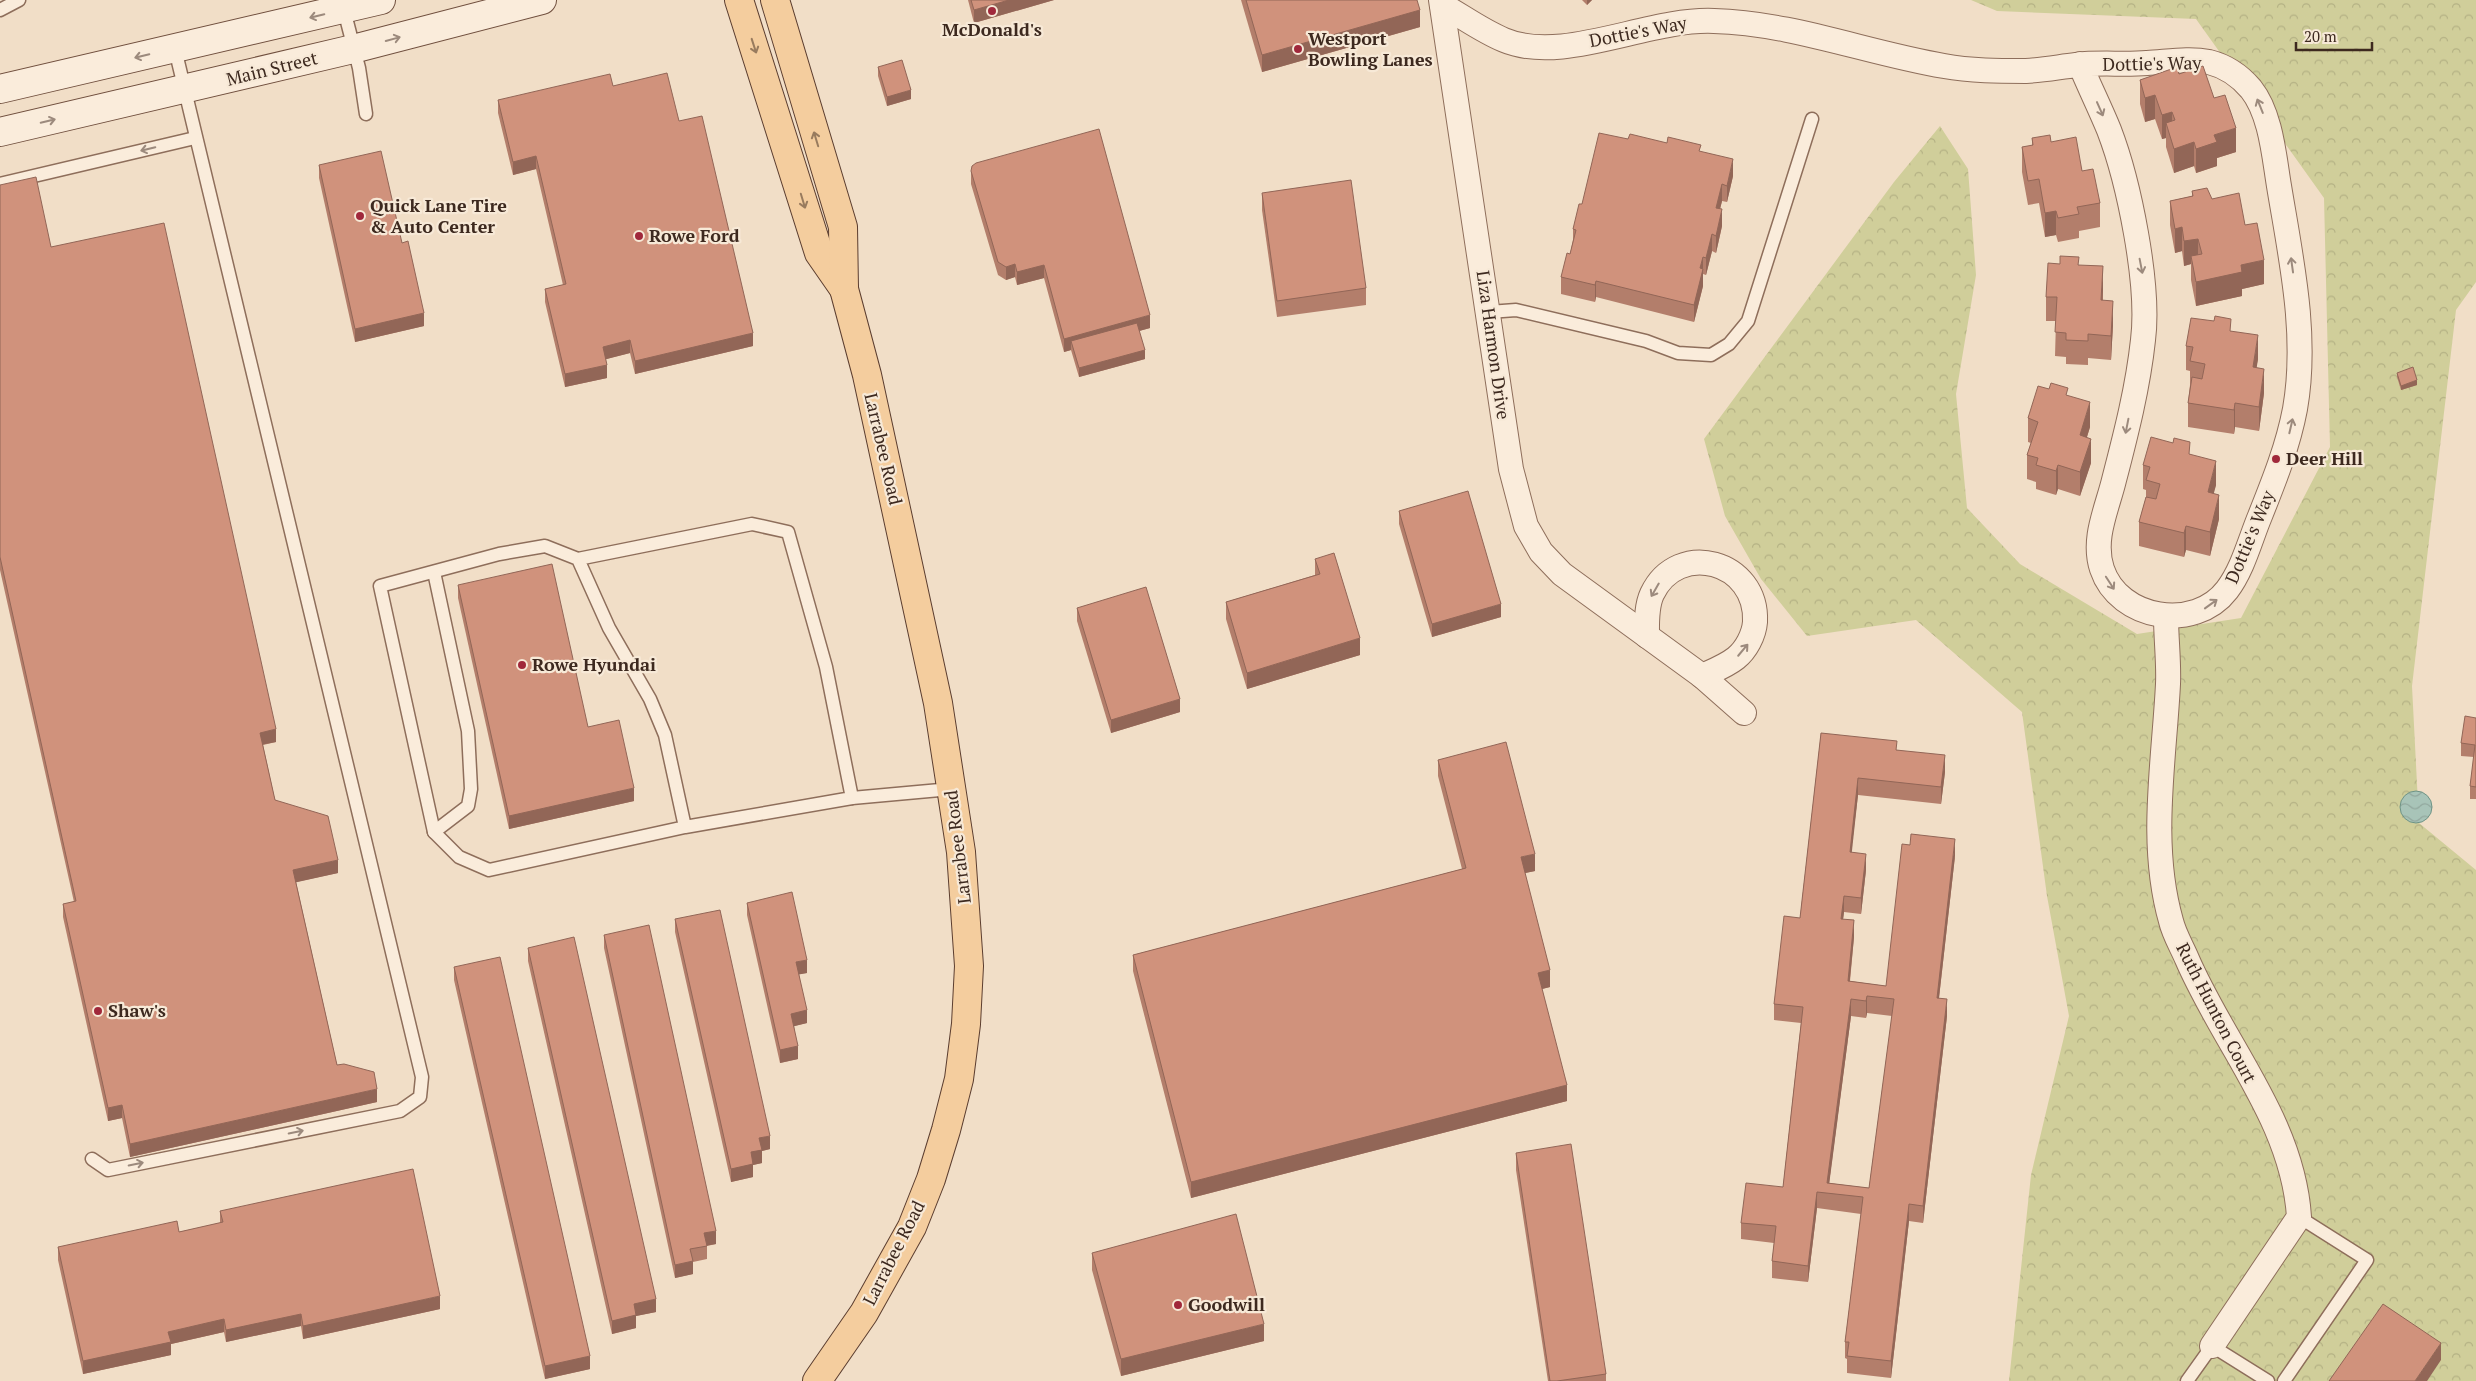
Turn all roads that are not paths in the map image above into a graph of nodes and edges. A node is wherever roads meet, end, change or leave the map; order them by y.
1 (19, 0) edge
2 (381, 0) edge
3 (542, 0) edge
4 (739, 0) edge
5 (775, 0) edge
6 (1441, 2) edge
7 (0, 10) edge
8 (344, 10) junction
9 (175, 49) junction
10 (353, 49) junction
11 (2080, 64) junction
12 (0, 89) edge
13 (185, 90) junction
14 (366, 114) dead end
15 (1812, 118) dead end
16 (0, 132) edge
17 (195, 138) junction
18 (0, 184) edge
19 (844, 289) junction
20 (1489, 312) junction
21 (578, 559) junction
22 (434, 572) junction
23 (2166, 616) junction
24 (1647, 636) junction
25 (1702, 676) junction
26 (1744, 713) dead end
27 (951, 790) junction
28 (852, 798) junction
29 (685, 827) junction
30 (434, 832) junction
31 (92, 1159) dead end
32 (2299, 1217) junction
33 (2212, 1346) junction
34 (817, 1381) edge
35 (2187, 1381) edge
36 (2268, 1381) edge
37 (2284, 1381) edge

1 - 7 lane
2 - 8 main road
10 -> 3 main road, Main Street
4 -> 19 main road, Larrabee Road
19 -> 5 main road, Larrabee Road
6 - 11 street, Dottie's Way
6 - 20 street, Liza Harmon Drive
8 -> 9 main road
8 - 10 lane
9 -> 12 main road
9 - 13 lane
10 - 13 main road, Main Street
10 - 14 lane
11 -> 23 street, Dottie's Way
23 -> 11 street, Dottie's Way
16 -> 13 main road, Main Street
13 - 17 lane
15 - 20 lane
17 -> 18 lane
31 -> 17 lane
19 - 27 main road, Larrabee Road
20 - 24 street, Liza Harmon Drive
21 - 22 lane
21 - 28 lane
21 - 29 lane
22 - 30 lane
22 - 30 lane
23 - 32 street, Ruth Hunton Court
24 - 25 street, Liza Harmon Drive
25 -> 24 street
25 - 26 street, Liza Harmon Drive
27 - 28 lane
27 - 34 main road, Larrabee Road
28 - 29 lane
29 - 30 lane
32 - 33 street
32 - 37 lane
33 - 35 lane
33 - 36 lane

